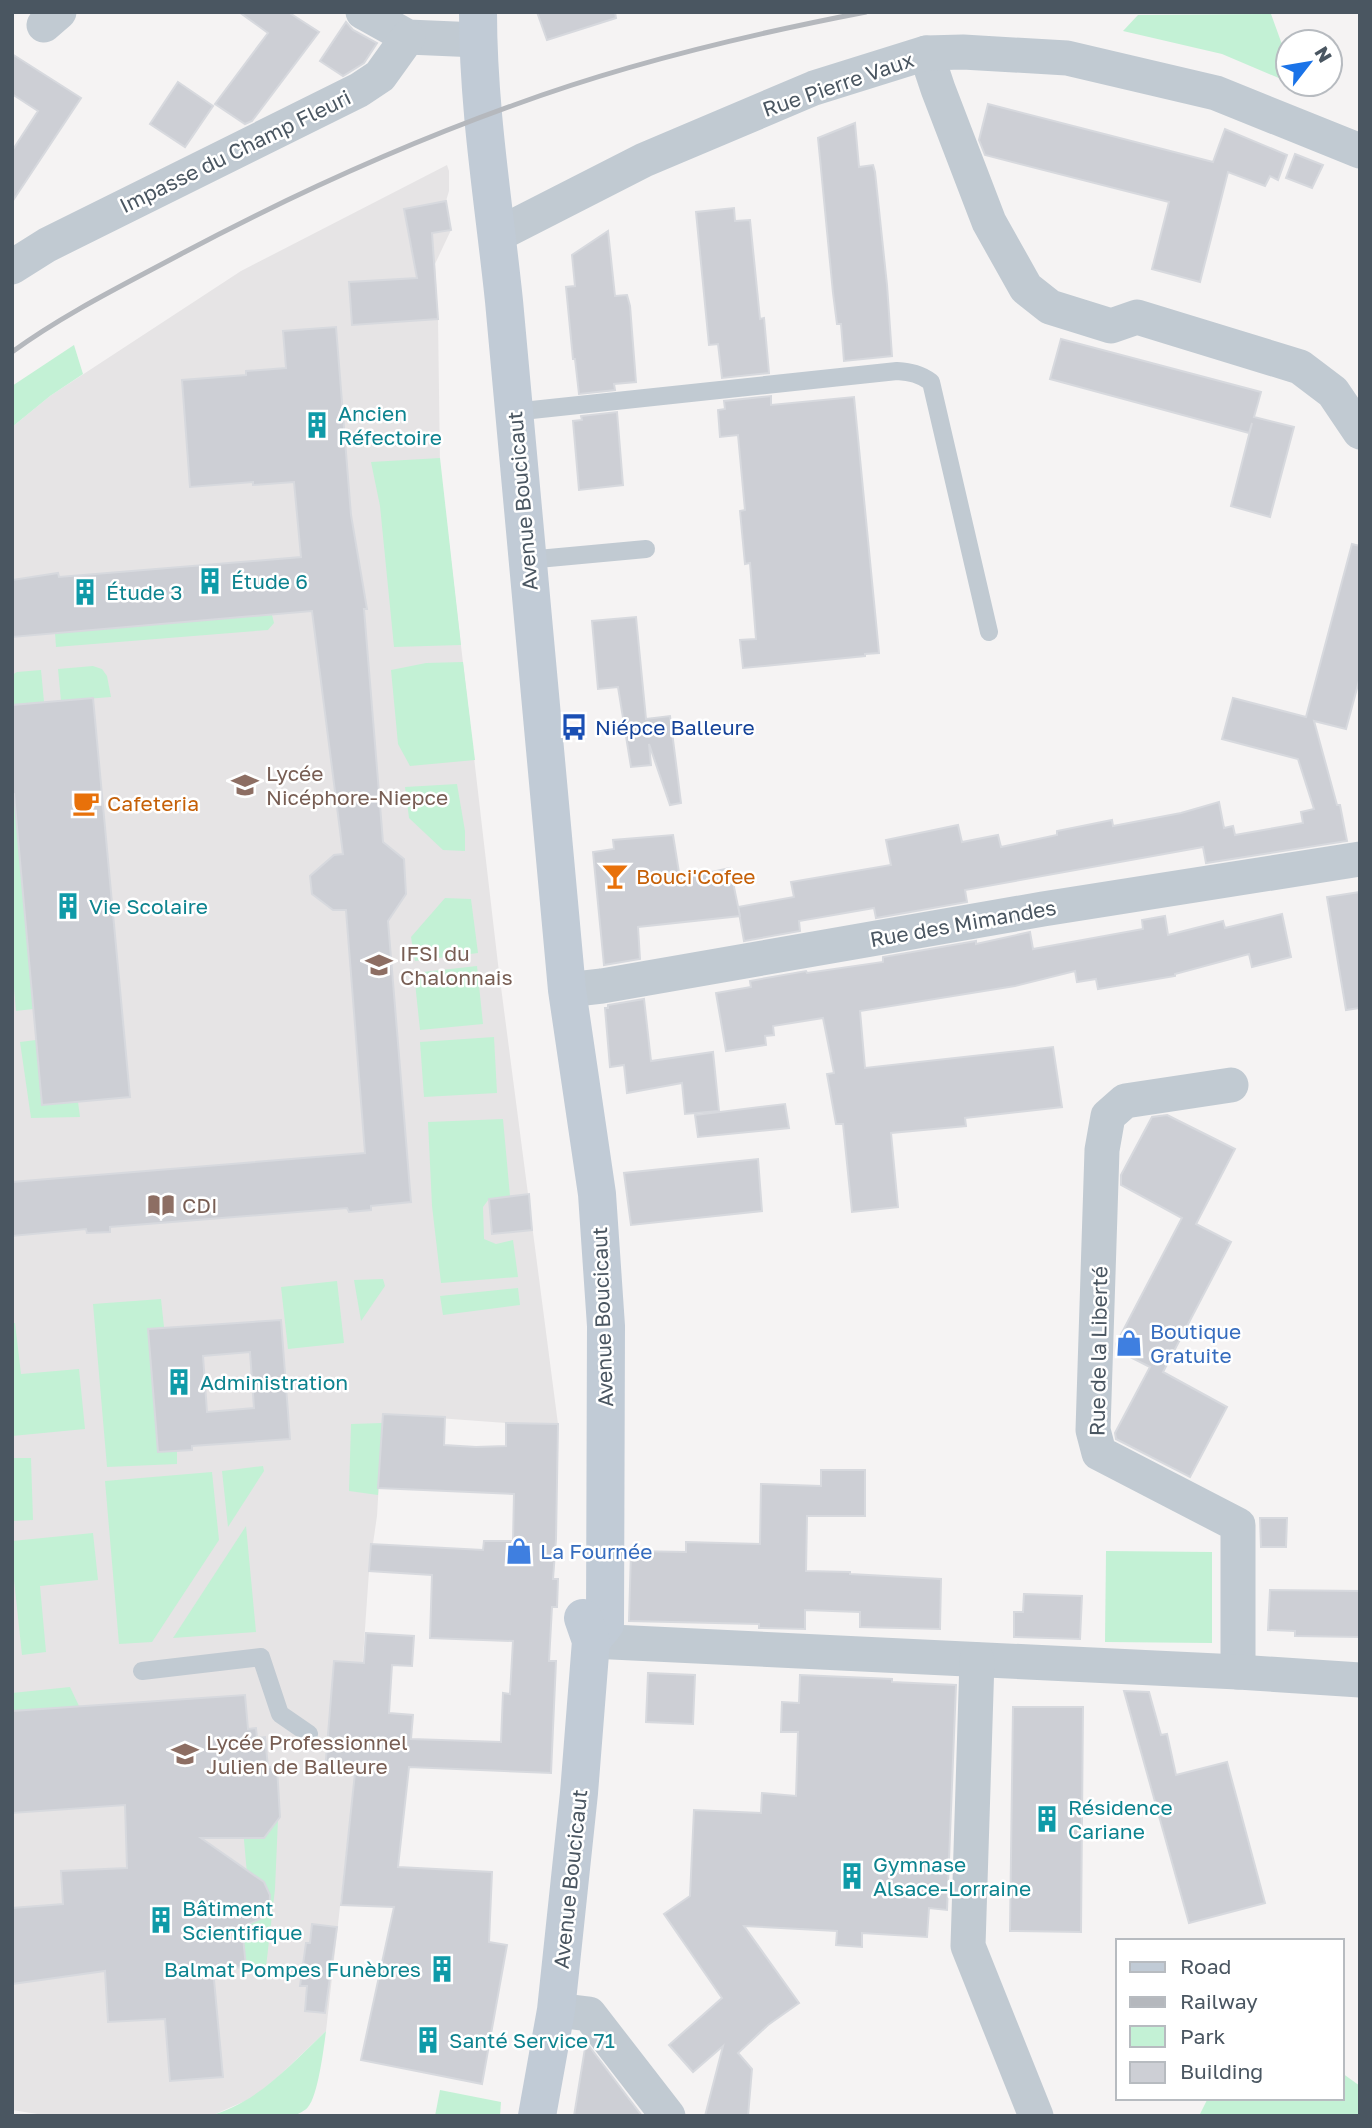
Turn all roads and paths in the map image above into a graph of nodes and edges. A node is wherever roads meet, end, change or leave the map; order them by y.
1 (363, 12) edge
2 (478, 26) edge
3 (408, 37) junction
4 (926, 53) junction
5 (1360, 151) edge
6 (496, 234) junction
7 (12, 267) edge
8 (513, 412) junction
9 (1360, 432) edge
10 (646, 549) dead end
11 (527, 560) junction
12 (989, 632) dead end
13 (1360, 859) edge
14 (567, 990) junction
15 (1231, 1085) dead end
16 (590, 1641) junction
17 (977, 1660) junction
18 (142, 1671) dead end
19 (1238, 1672) junction
20 (1360, 1680) edge
21 (309, 1734) dead end
22 (556, 2010) junction
23 (537, 2116) edge
24 (668, 2116) edge
25 (1036, 2116) edge

1 - 3 street
2 - 3 street
2 - 6 main road, Avenue Boucicaut
3 - 7 street, Impasse du Champ Fleuri
4 - 5 street, Rue Pierre Vaux
4 - 6 street, Rue Pierre Vaux
4 - 9 street
6 - 8 main road, Avenue Boucicaut
8 - 11 main road, Avenue Boucicaut
8 - 12 lane
10 - 11 lane
11 - 14 main road, Avenue Boucicaut
13 - 14 street, Rue des Mimandes
14 - 16 main road, Avenue Boucicaut
15 - 19 street, Rue de la Liberté
16 - 17 street
16 - 22 main road, Avenue Boucicaut
17 - 19 street
17 - 25 street
18 - 21 lane
19 - 20 street
22 - 23 main road, Avenue Boucicaut
22 - 24 street

